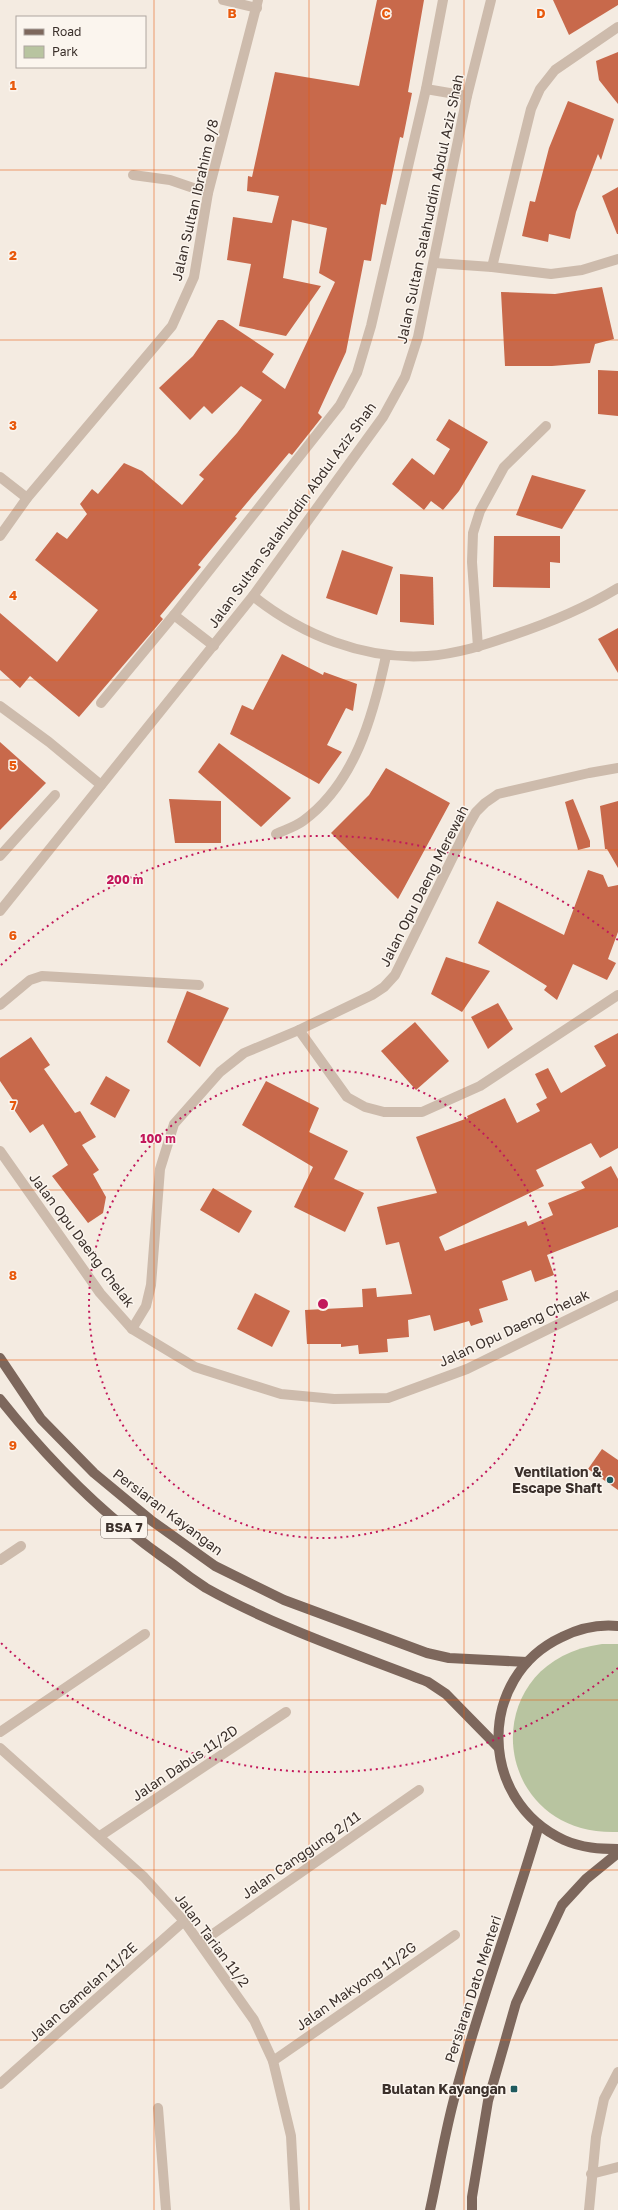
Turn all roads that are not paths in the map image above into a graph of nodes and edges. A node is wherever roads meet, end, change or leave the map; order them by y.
1 (223, 0) edge
2 (443, 0) edge
3 (492, 0) edge
4 (257, 4) edge
5 (618, 27) edge
6 (426, 89) junction
7 (467, 96) junction
8 (133, 175) dead end
9 (208, 193) junction
10 (618, 259) edge
11 (435, 263) junction
12 (492, 266) junction
13 (546, 426) dead end
14 (0, 477) edge
15 (27, 498) junction
16 (0, 536) edge
17 (618, 588) edge
18 (253, 596) junction
19 (174, 615) junction
20 (214, 646) junction
21 (478, 647) junction
22 (386, 656) junction
23 (101, 703) dead end
24 (0, 706) edge
25 (618, 768) edge
26 (101, 785) junction
27 (55, 795) dead end
28 (276, 834) dead end
29 (0, 856) edge
30 (0, 911) edge
31 (198, 984) dead end
32 (618, 995) edge
33 (0, 1005) edge
34 (300, 1030) junction
35 (0, 1151) edge
36 (618, 1295) edge
37 (132, 1329) junction
38 (0, 1358) edge
39 (0, 1399) edge
40 (21, 1546) dead end
41 (0, 1560) edge
42 (618, 1618) edge
43 (607, 1625) junction
44 (618, 1626) edge
45 (145, 1634) dead end
46 (527, 1662) junction
47 (286, 1712) dead end
48 (0, 1732) edge
49 (498, 1747) junction
50 (0, 1748) edge
51 (419, 1790) dead end
52 (539, 1825) junction
53 (100, 1836) junction
54 (618, 1849) edge
55 (618, 1853) edge
56 (184, 1921) junction
57 (455, 1935) dead end
58 (200, 1943) junction
59 (273, 2061) junction
60 (618, 2072) edge
61 (0, 2084) edge
62 (158, 2108) dead end
63 (618, 2167) edge
64 (591, 2174) junction
65 (166, 2210) edge
66 (295, 2210) edge
67 (430, 2210) edge
68 (472, 2210) edge
69 (589, 2210) edge

1 - 4 street
2 - 6 street
3 - 7 street, Jalan Sultan Salahuddin Abdul Aziz Shah
4 - 9 street, Jalan Sultan Ibrahim 9/8
5 - 12 street
6 - 7 street
6 - 19 street
7 - 11 street, Jalan Sultan Salahuddin Abdul Aziz Shah
8 - 9 street
9 - 15 street, Jalan Sultan Ibrahim 9/8
10 - 12 street
11 - 12 street
11 - 18 street, Jalan Sultan Salahuddin Abdul Aziz Shah
13 - 21 street
14 - 15 street
15 - 16 street, Jalan Sultan Ibrahim 9/8
17 - 21 street
18 - 20 street, Jalan Sultan Salahuddin Abdul Aziz Shah
18 - 22 street
19 - 20 street
19 - 23 street
20 - 26 street, Jalan Sultan Salahuddin Abdul Aziz Shah
21 - 22 street
22 - 28 street
24 - 26 street
25 - 34 street, Jalan Opu Daeng Merewah
26 - 30 street, Jalan Sultan Salahuddin Abdul Aziz Shah
27 - 29 street
31 - 33 street
32 - 34 street
34 - 37 street, Jalan Opu Daeng Merewah
35 - 37 street, Jalan Opu Daeng Chelak
36 - 37 street, Jalan Opu Daeng Chelak
38 - 46 main road, Persiaran Kayangan / BSA 7
39 - 49 main road, BSA 7
40 - 41 street
42 - 43 main road
43 - 44 main road
43 - 46 main road
45 - 48 street
46 - 49 main road
47 - 53 street, Jalan Dabus 11/2D
49 - 52 main road
50 - 53 street, Jalan Tarian 11/2
51 - 58 street, Jalan Canggung 2/11
52 - 54 main road
52 - 67 main road, Persiaran Dato Menteri
53 - 56 street, Jalan Tarian 11/2
55 - 68 main road
56 - 58 street, Jalan Tarian 11/2
56 - 61 street, Jalan Gamelan 11/2E
57 - 59 street, Jalan Makyong 11/2G
58 - 59 street, Jalan Tarian 11/2
59 - 66 street, Jalan Tarian 11/2
60 - 64 street
62 - 65 street
63 - 64 street
64 - 69 street

